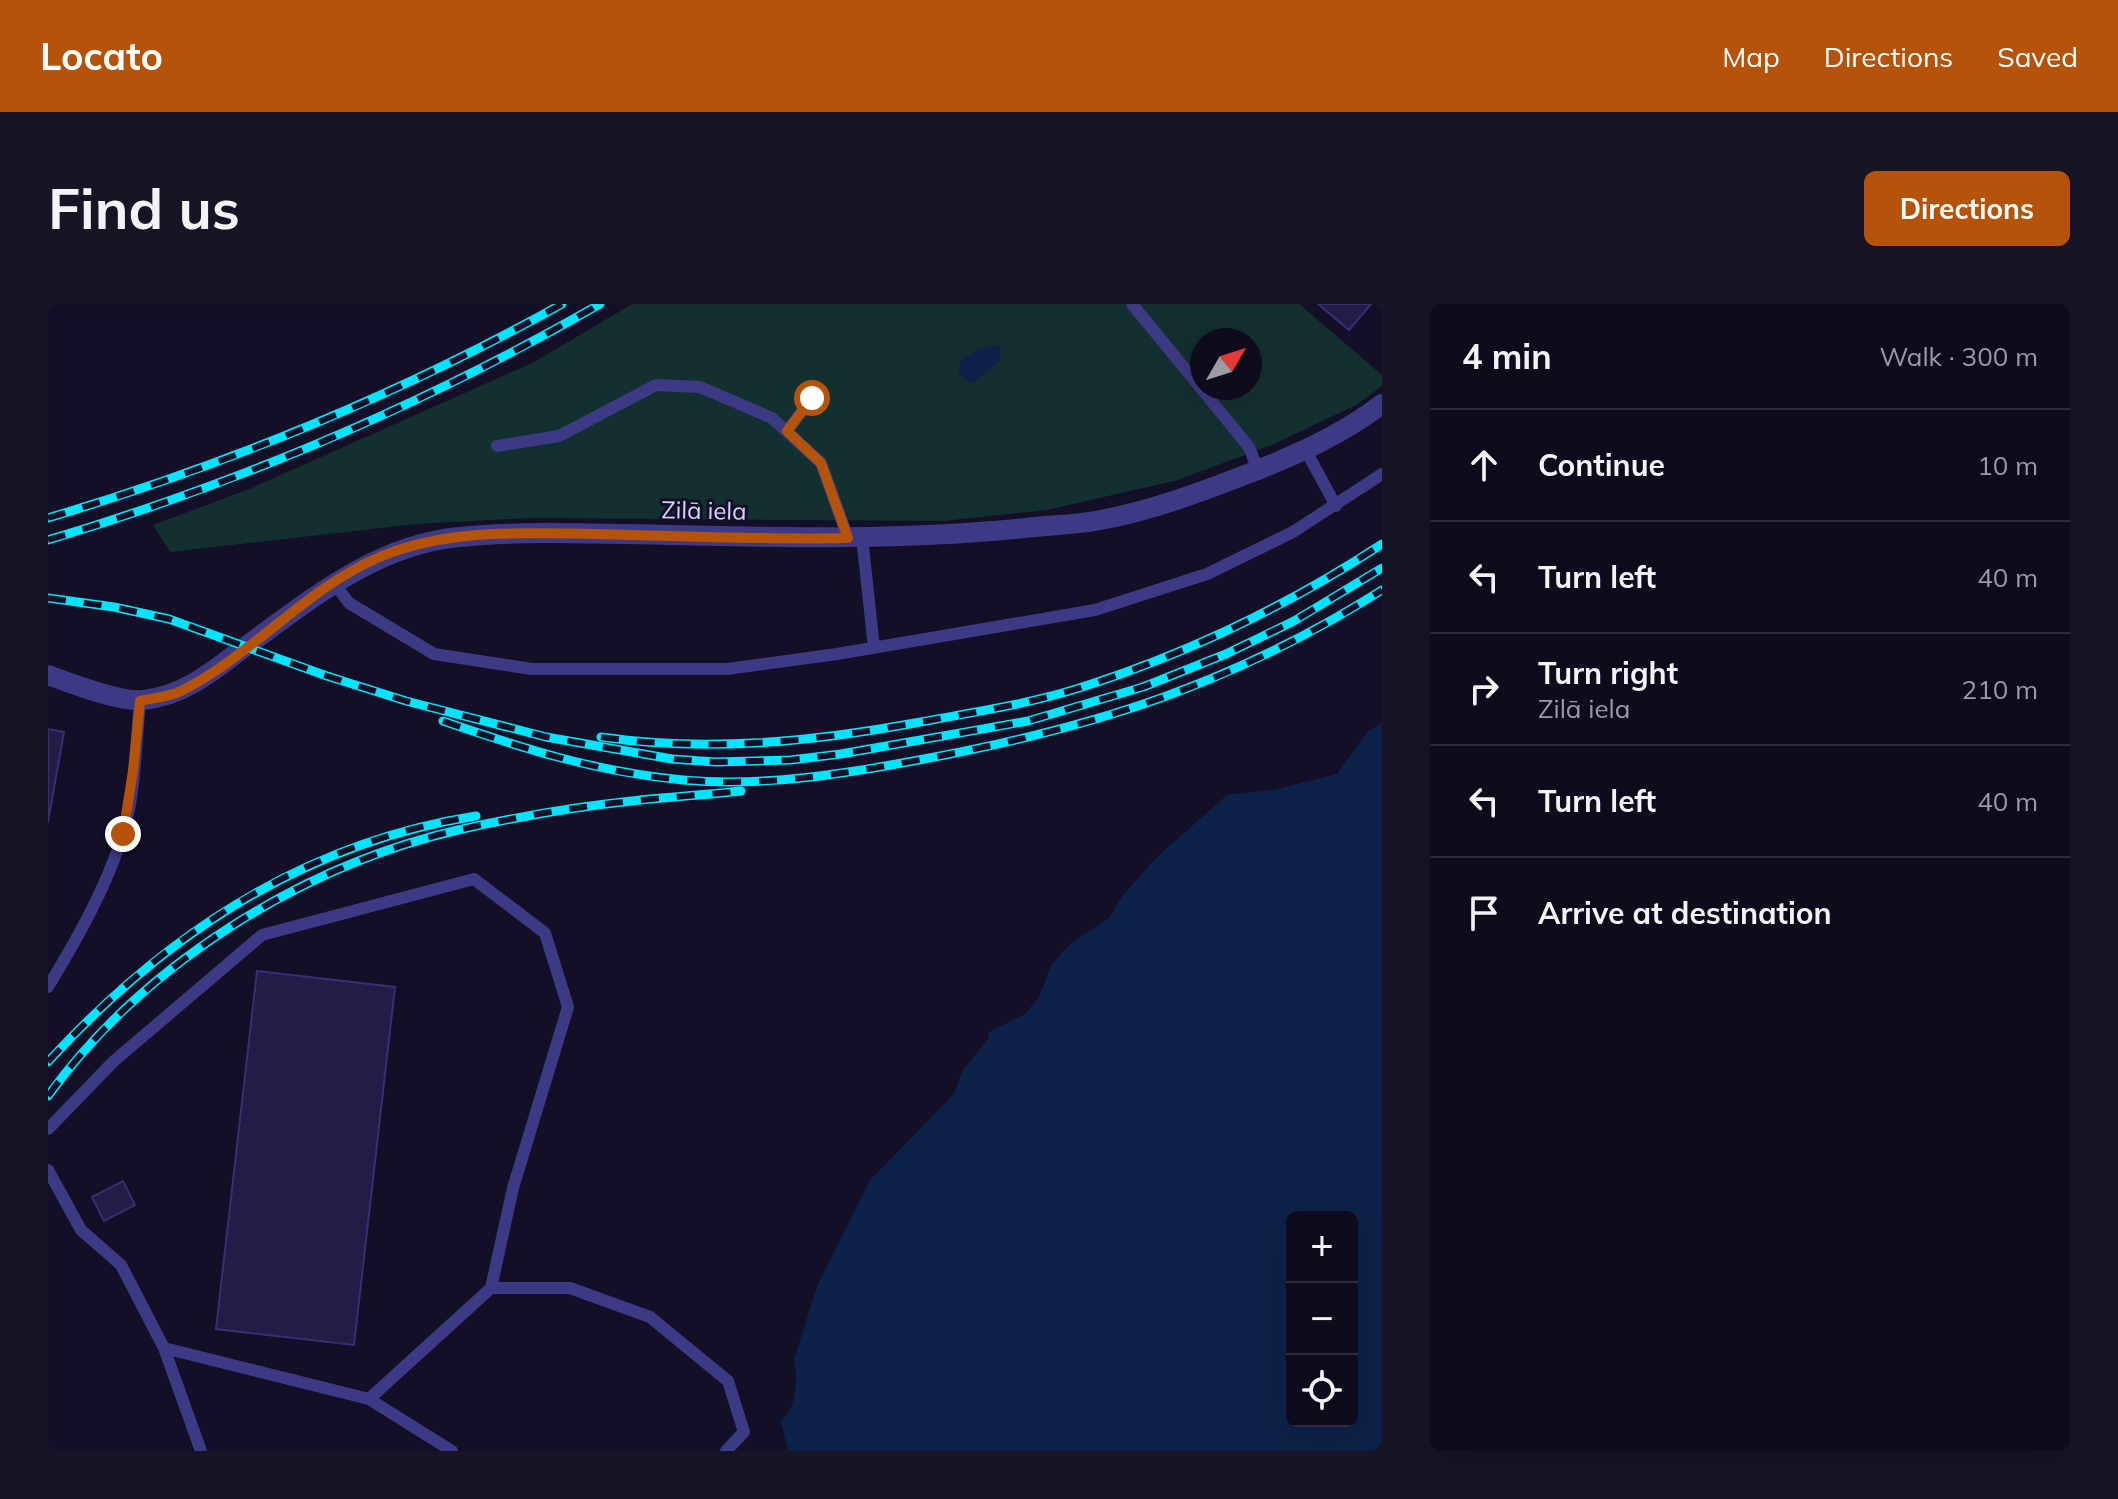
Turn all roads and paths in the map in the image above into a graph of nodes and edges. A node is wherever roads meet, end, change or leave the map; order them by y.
1 (1132, 304) edge
2 (812, 398) dead end
3 (1382, 404) edge
4 (787, 431) junction
5 (497, 446) dead end
6 (1305, 449) junction
7 (1258, 470) junction
8 (1382, 474) edge
9 (1336, 506) junction
10 (855, 537) junction
11 (334, 583) junction
12 (874, 648) junction
13 (48, 675) edge
14 (140, 701) junction
15 (48, 987) edge
16 (48, 1129) edge
17 (48, 1170) edge
18 (491, 1288) junction
19 (164, 1348) junction
20 (369, 1399) junction
21 (201, 1451) edge
22 (452, 1451) edge
23 (726, 1451) edge

1 - 7 lane
2 - 4 lane
3 - 6 street, Zilā iela
4 - 5 lane
4 - 10 lane
6 - 7 street, Zilā iela
6 - 9 lane
7 - 10 street, Zilā iela
8 - 9 lane
9 - 12 lane
10 - 11 street, Zilā iela
10 - 12 lane
11 - 12 lane
11 - 14 street, Zilā iela
13 - 14 street, Zilā iela
14 - 15 lane
16 - 18 lane
17 - 19 lane
18 - 20 lane
18 - 23 lane
19 - 20 lane
19 - 21 lane
20 - 22 lane

